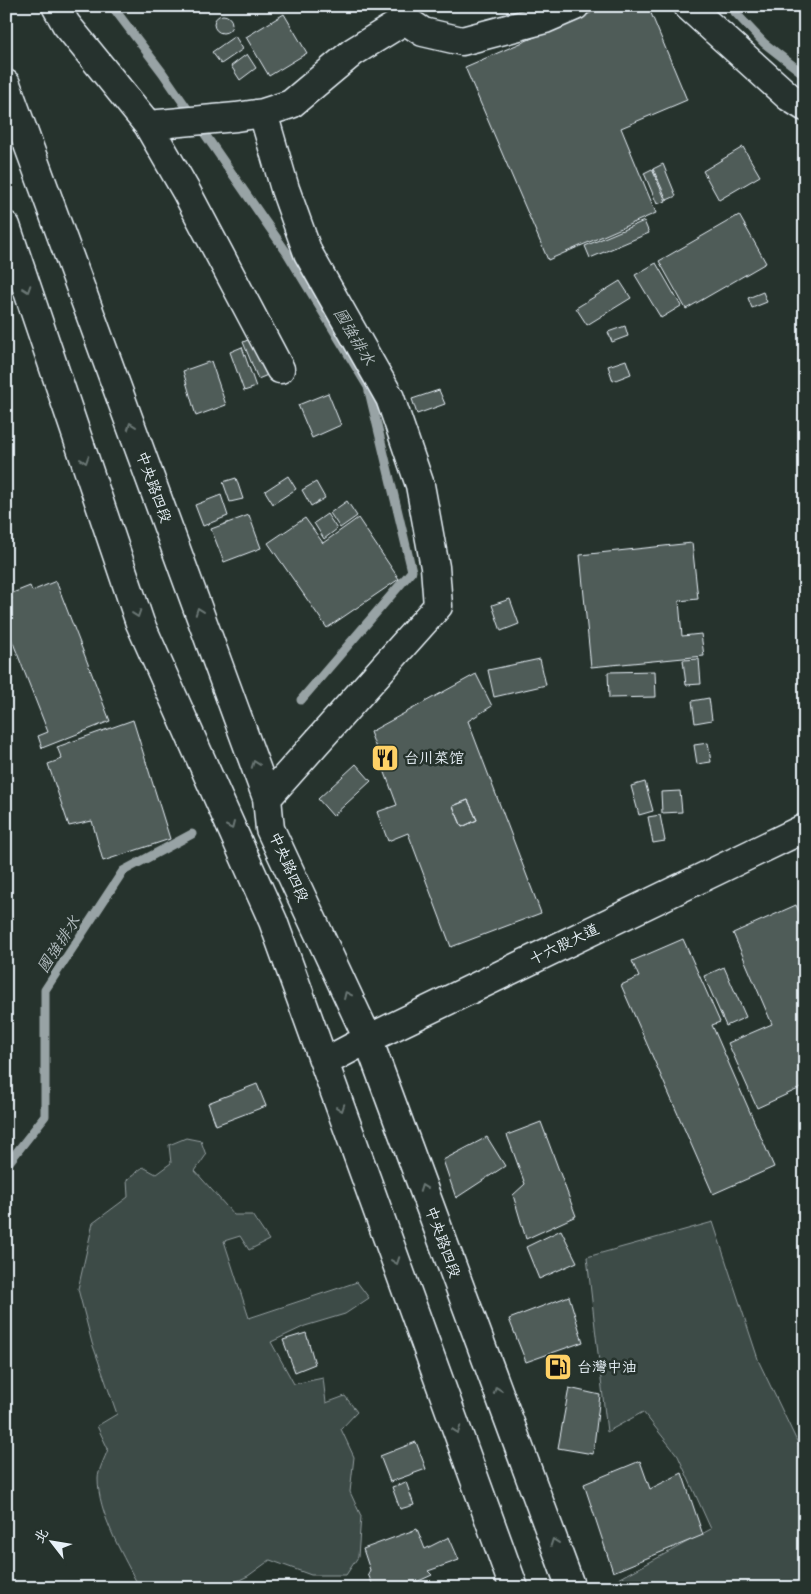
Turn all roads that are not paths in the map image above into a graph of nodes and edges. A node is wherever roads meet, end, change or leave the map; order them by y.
1 (56, 6) edge
2 (575, 6) edge
3 (688, 6) edge
4 (403, 13) edge
5 (6, 84) edge
6 (805, 107) edge
7 (249, 115) junction
8 (148, 124) junction
9 (6, 226) edge
10 (280, 369) dead end
11 (267, 798) junction
12 (805, 828) edge
13 (368, 1039) junction
14 (325, 1062) junction
15 (514, 1588) edge
16 (571, 1588) edge

1 - 8 street
2 - 4 street
3 - 6 street
4 - 7 street
11 -> 5 street, 中央路四段
7 - 8 street
7 - 11 street
8 - 10 street
9 -> 14 street
13 -> 11 street, 中央路四段
12 - 13 street, 十六股大道
13 - 14 street, 十六股大道
16 -> 13 street, 中央路四段
14 -> 15 street

